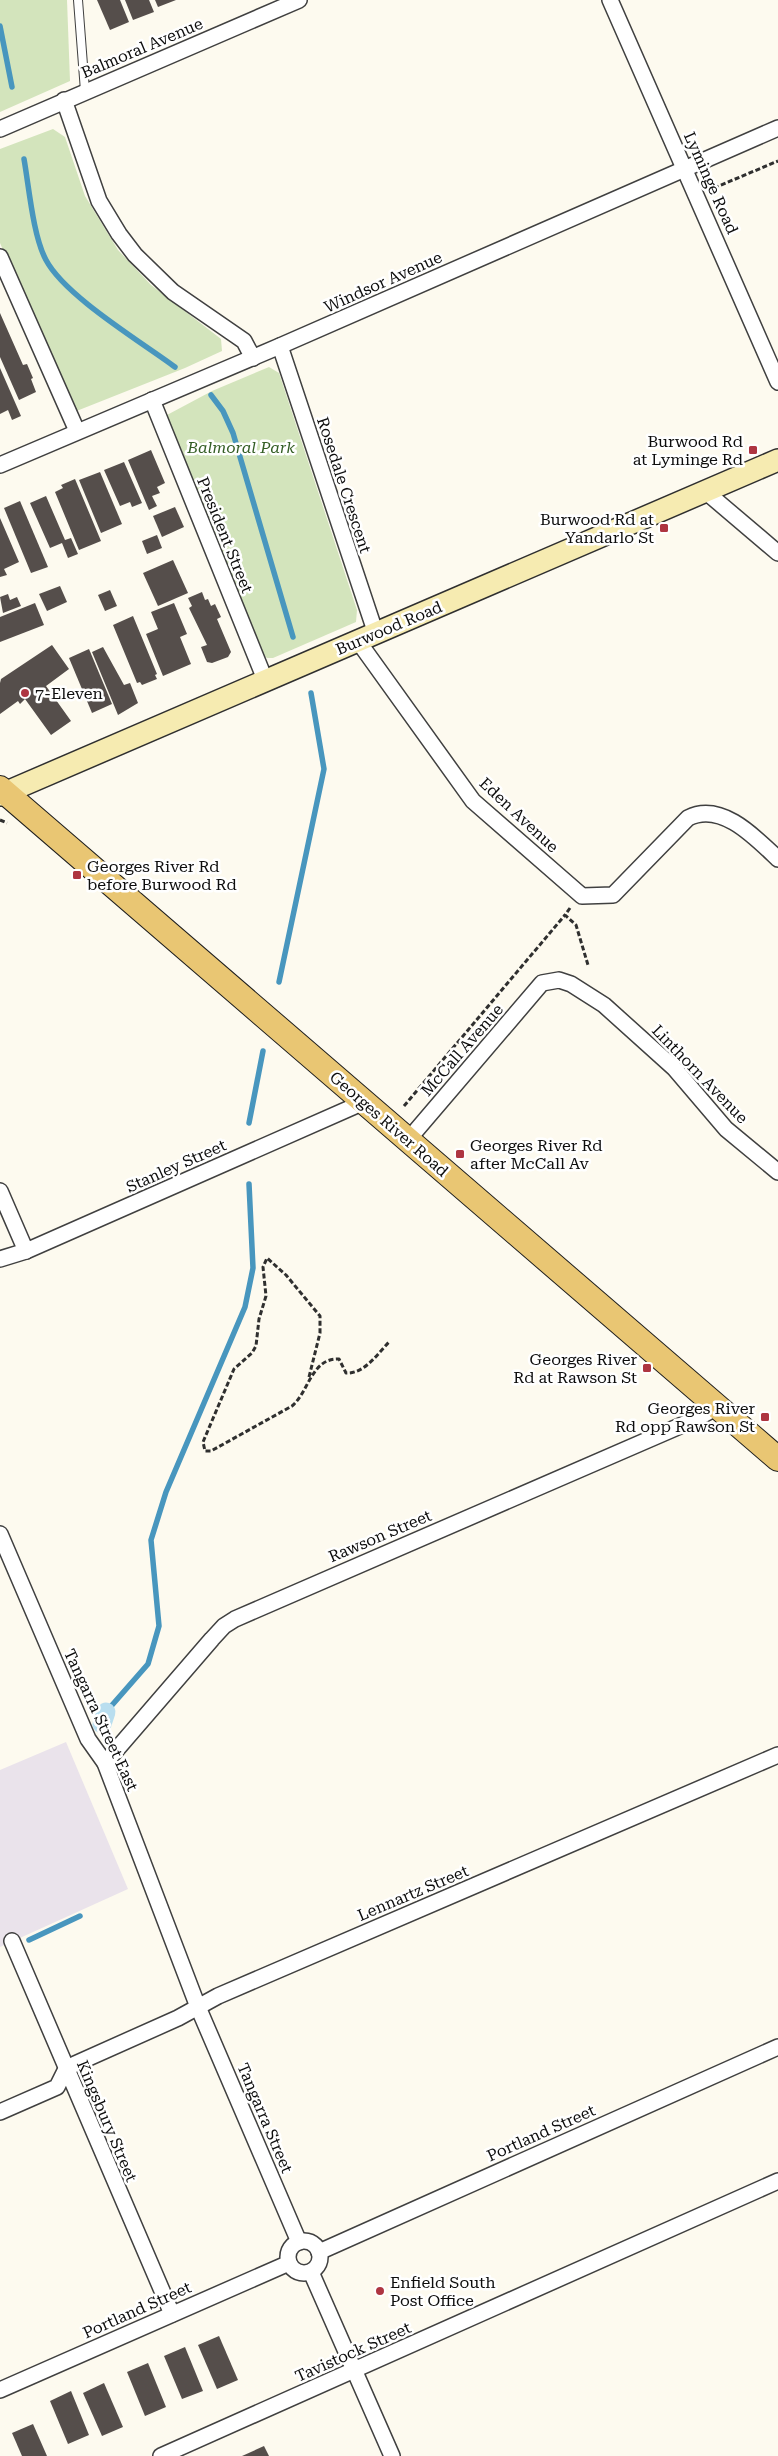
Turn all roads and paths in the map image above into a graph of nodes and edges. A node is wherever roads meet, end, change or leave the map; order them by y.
1 (78, 0) edge
2 (610, 0) edge
3 (294, 1) edge
4 (85, 91) junction
5 (64, 100) junction
6 (778, 128) edge
7 (0, 129) edge
8 (778, 161) edge
9 (686, 169) junction
10 (714, 188) dead end
11 (0, 257) edge
12 (280, 346) junction
13 (253, 358) junction
14 (778, 382) edge
15 (152, 400) junction
16 (77, 432) junction
17 (778, 460) edge
18 (0, 465) edge
19 (705, 491) junction
20 (778, 553) edge
21 (367, 638) junction
22 (266, 682) junction
23 (2, 792) edge
24 (778, 859) edge
25 (570, 908) dead end
26 (565, 915) junction
27 (588, 965) dead end
28 (542, 983) joint
29 (364, 1102) junction
30 (404, 1106) dead end
31 (408, 1140) junction
32 (778, 1172) edge
33 (0, 1191) edge
34 (26, 1251) junction
35 (0, 1259) edge
36 (390, 1341) dead end
37 (309, 1378) junction
38 (718, 1407) junction
39 (778, 1459) edge
40 (0, 1534) edge
41 (778, 1755) edge
42 (105, 1762) junction
43 (12, 1941) dead end
44 (198, 2007) junction
45 (778, 2047) edge
46 (66, 2069) junction
47 (0, 2112) edge
48 (778, 2181) edge
49 (299, 2242) junction
50 (319, 2252) junction
51 (289, 2263) junction
52 (311, 2272) junction
53 (172, 2314) junction
54 (355, 2370) junction
55 (0, 2390) edge
56 (161, 2456) edge
57 (392, 2456) edge

1 - 4 lane
2 - 9 street, Lyminge Road
3 - 4 street, Balmoral Avenue
4 - 5 street, Balmoral Avenue
5 - 7 street, Balmoral Avenue
5 - 13 street
6 - 9 street, Windsor Avenue
8 - 10 path
9 - 12 street, Windsor Avenue
9 - 14 street, Lyminge Road
11 - 16 street
12 - 13 street, Windsor Avenue
12 - 21 street, Rosedale Crescent
13 - 15 street, Windsor Avenue
15 - 16 street, Windsor Avenue
15 - 22 street, President Street
16 - 18 street, Windsor Avenue
17 - 19 main road, Burwood Road
19 - 20 street
19 - 21 main road, Burwood Road
21 - 22 main road, Burwood Road
21 - 24 street, Eden Avenue
22 - 23 main road, Burwood Road
23 - 29 main road, Georges River Road
25 - 26 path
26 - 27 path
26 - 30 path
28 - 31 street, McCall Avenue
28 - 32 street, Linthorn Avenue
29 - 31 main road, Georges River Road
29 - 34 street, Stanley Street
31 - 38 main road, Georges River Road
33 - 34 street
34 - 35 street, Stanley Street
36 - 37 path
37 - 37 path
38 - 39 main road, Georges River Road
38 - 42 street, Rawson Street
40 - 42 street, Tangarra Street East
41 - 44 street, Lennartz Street
42 - 44 street, Tangarra Street East
43 - 46 street, Kingsbury Street
44 - 46 street, Lennartz Street
44 - 49 street, Tangarra Street
45 - 50 street, Portland Street
46 - 47 street
46 - 53 street, Kingsbury Street
48 - 54 street, Tavistock Street
49 - 50 street
49 - 51 street
50 - 52 street
51 - 52 street
51 - 53 street, Portland Street
52 - 54 street
53 - 55 street, Portland Street
54 - 56 street, Tavistock Street
54 - 57 street

